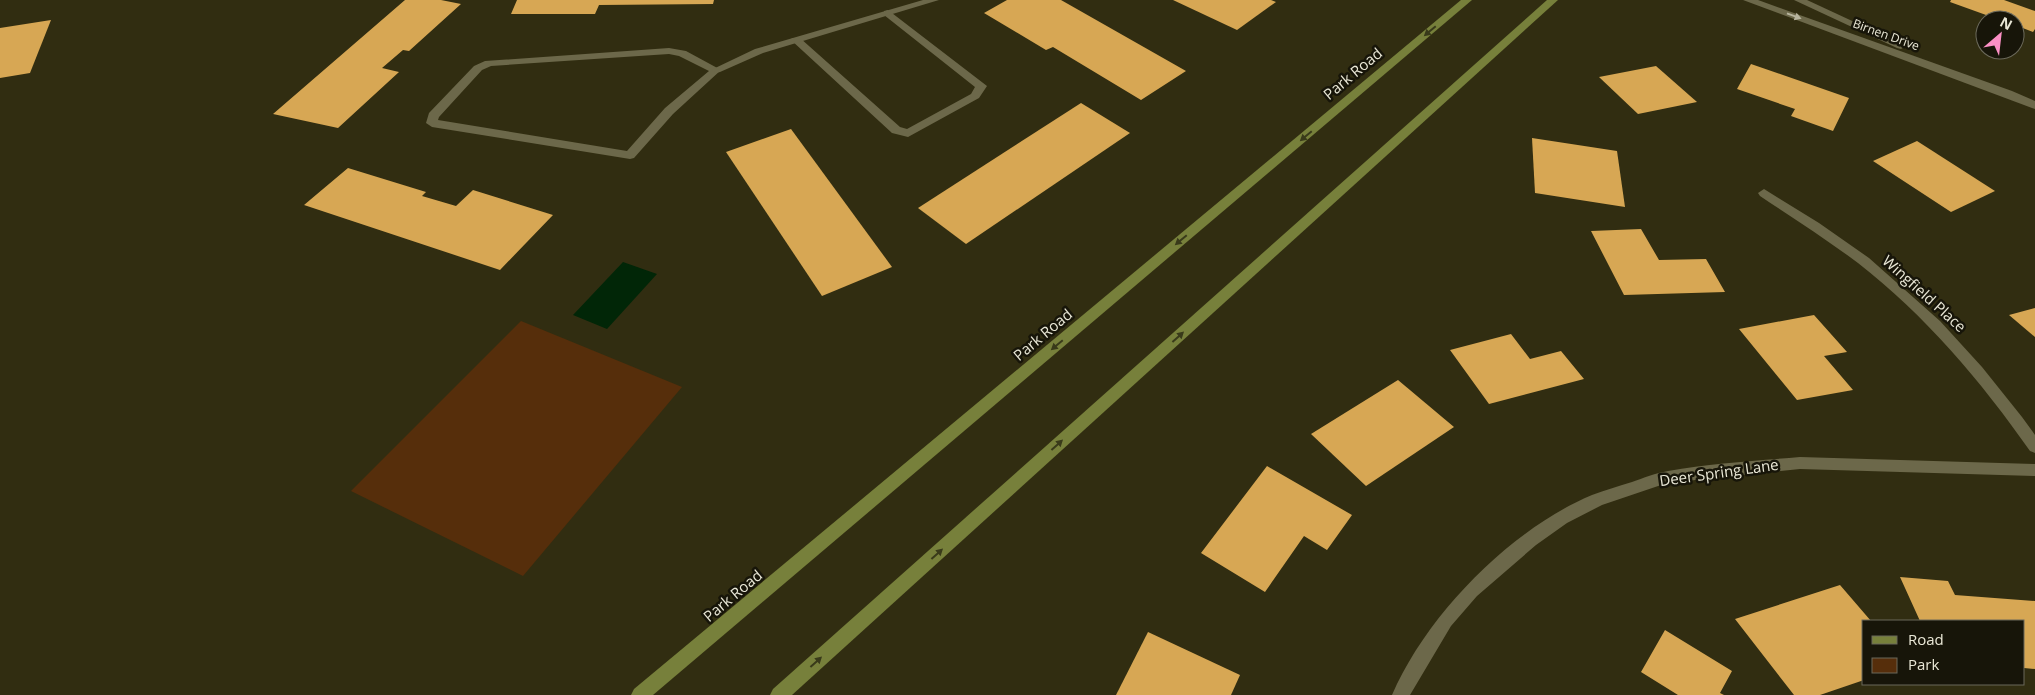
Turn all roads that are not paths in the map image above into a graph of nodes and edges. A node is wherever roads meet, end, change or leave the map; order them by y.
1 (934, 0) edge
2 (1467, 0) edge
3 (1552, 0) edge
4 (1748, 0) edge
5 (1799, 0) edge
6 (888, 14) junction
7 (796, 40) junction
8 (716, 70) junction
9 (2016, 97) junction
10 (2035, 105) edge
11 (1764, 193) dead end
12 (2035, 447) edge
13 (2035, 470) edge
14 (640, 695) edge
15 (779, 695) edge
16 (1401, 695) edge

1 - 6 street
2 -> 14 main road, Park Road
15 -> 3 main road
4 -> 9 street, Birnen Drive
5 - 9 street, Birnen Drive
6 - 7 street
6 - 7 street
7 - 8 street
8 - 8 street
9 - 10 street, Birnen Drive
11 - 12 street, Wingfield Place
13 - 16 street, Deer Spring Lane

